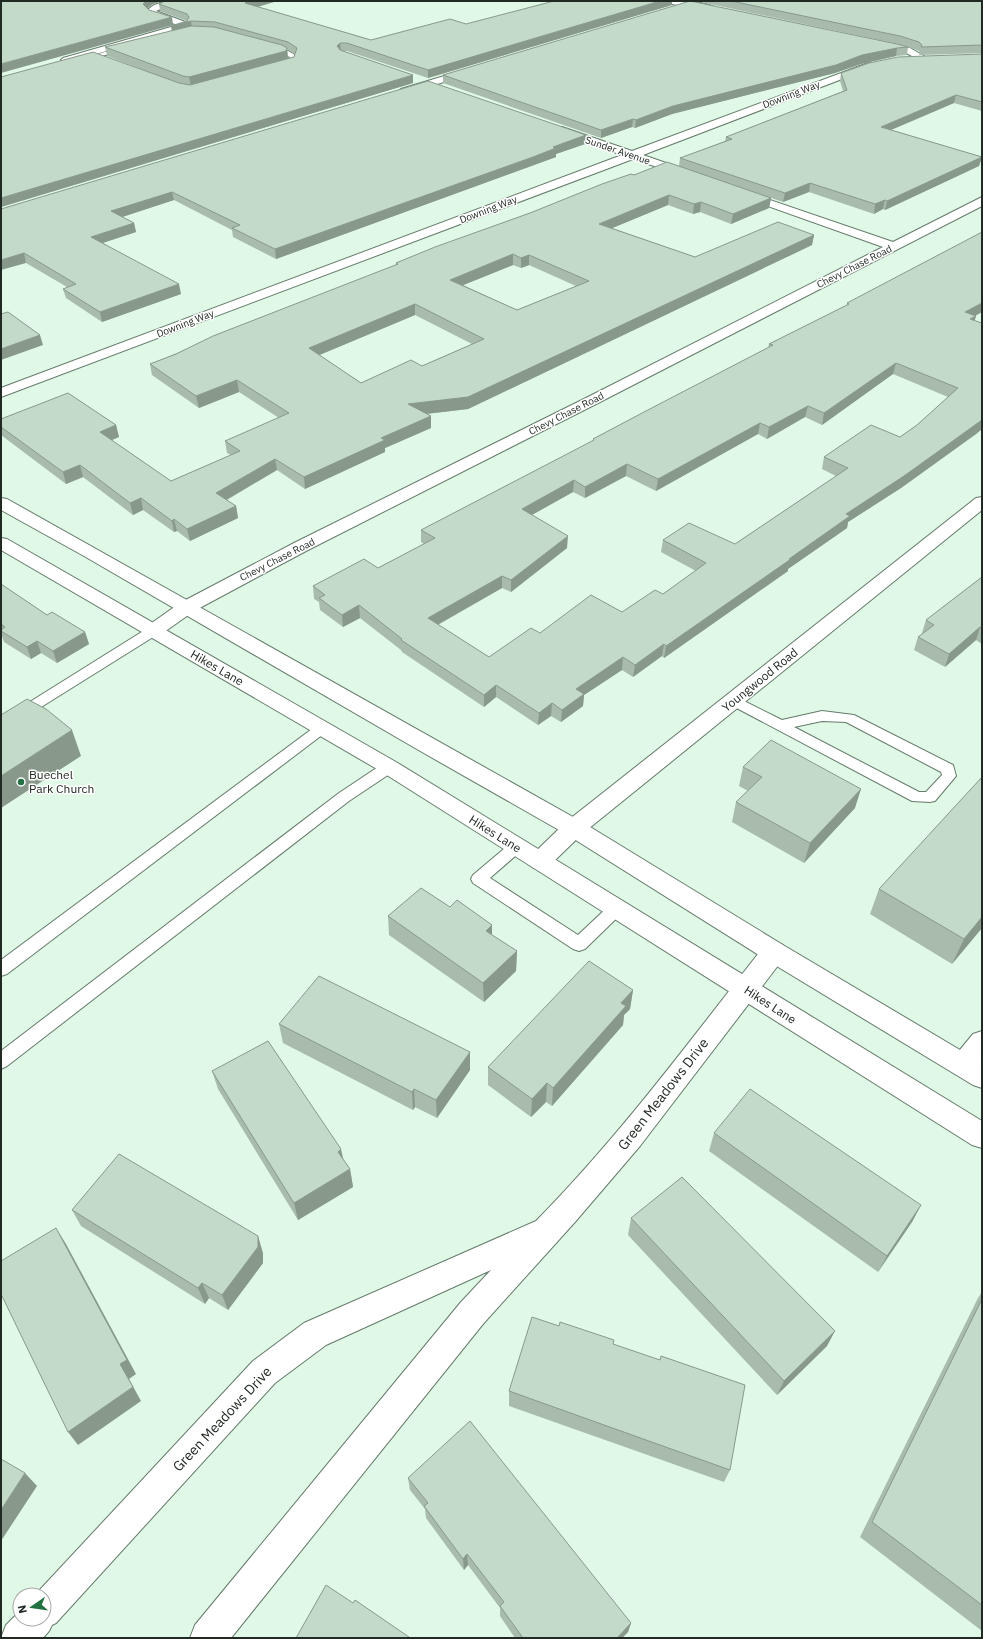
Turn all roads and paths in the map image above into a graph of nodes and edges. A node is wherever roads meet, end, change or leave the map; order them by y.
1 (176, 1) edge
2 (671, 6) edge
3 (720, 11) edge
4 (185, 33) edge
5 (867, 42) edge
6 (265, 46) edge
7 (96, 56) junction
8 (938, 58) edge
9 (924, 59) junction
10 (896, 60) edge
11 (110, 62) edge
12 (880, 62) edge
13 (57, 65) joint
14 (482, 67) edge
15 (270, 69) edge
16 (414, 78) edge
17 (428, 84) junction
18 (450, 91) edge
19 (398, 93) edge
20 (550, 126) edge
21 (631, 155) junction
22 (696, 177) edge
23 (732, 190) edge
24 (982, 201) edge
25 (893, 246) junction
26 (1, 393) edge
27 (982, 502) edge
28 (1, 503) edge
29 (1, 543) edge
30 (187, 607) junction
31 (153, 631) junction
32 (734, 701) junction
33 (780, 725) junction
34 (1, 726) edge
35 (321, 729) junction
36 (388, 767) junction
37 (574, 828) junction
38 (516, 847) junction
39 (540, 861) junction
40 (617, 908) junction
41 (774, 952) junction
42 (1, 970) edge
43 (745, 989) junction
44 (982, 1042) edge
45 (1, 1062) edge
46 (972, 1071) edge
47 (982, 1136) edge
48 (547, 1230) junction
49 (52, 1602) edge
50 (29, 1627) edge
51 (19, 1638) edge
52 (208, 1638) edge

1 - 13 street
2 - 3 street
4 - 7 lane
5 - 9 street
6 - 15 lane
7 - 11 lane
7 - 13 lane
8 - 9 street
9 - 10 street
12 - 21 street, Downing Way
14 - 17 street
16 - 17 street
17 - 18 street
17 - 19 street
20 - 21 street, Sunder Avenue
21 - 22 street, Sunder Avenue
21 - 26 street, Downing Way
23 - 25 street
24 - 25 street, Chevy Chase Road
25 - 30 street, Chevy Chase Road
27 - 32 street, Youngwood Road
28 - 30 street
29 - 31 street, Hikes Lane
30 - 31 street, Chevy Chase Road
30 - 37 street
31 - 34 lane
31 - 35 street, Hikes Lane
32 - 33 lane
32 - 37 street, Youngwood Road
33 - 33 lane
35 - 36 street, Hikes Lane
35 - 42 lane
36 - 38 street, Hikes Lane
36 - 45 lane
37 - 39 street, Youngwood Road
37 - 41 street
38 - 39 street, Hikes Lane
38 - 40 lane
39 - 40 street, Hikes Lane
40 - 43 street, Hikes Lane
41 - 43 street, Green Meadows Drive
41 - 46 street
43 - 47 street, Hikes Lane
43 - 48 street, Green Meadows Drive
44 - 46 street
48 - 49 street, Green Meadows Drive
48 - 52 street, Green Meadows Drive
50 - 51 street

